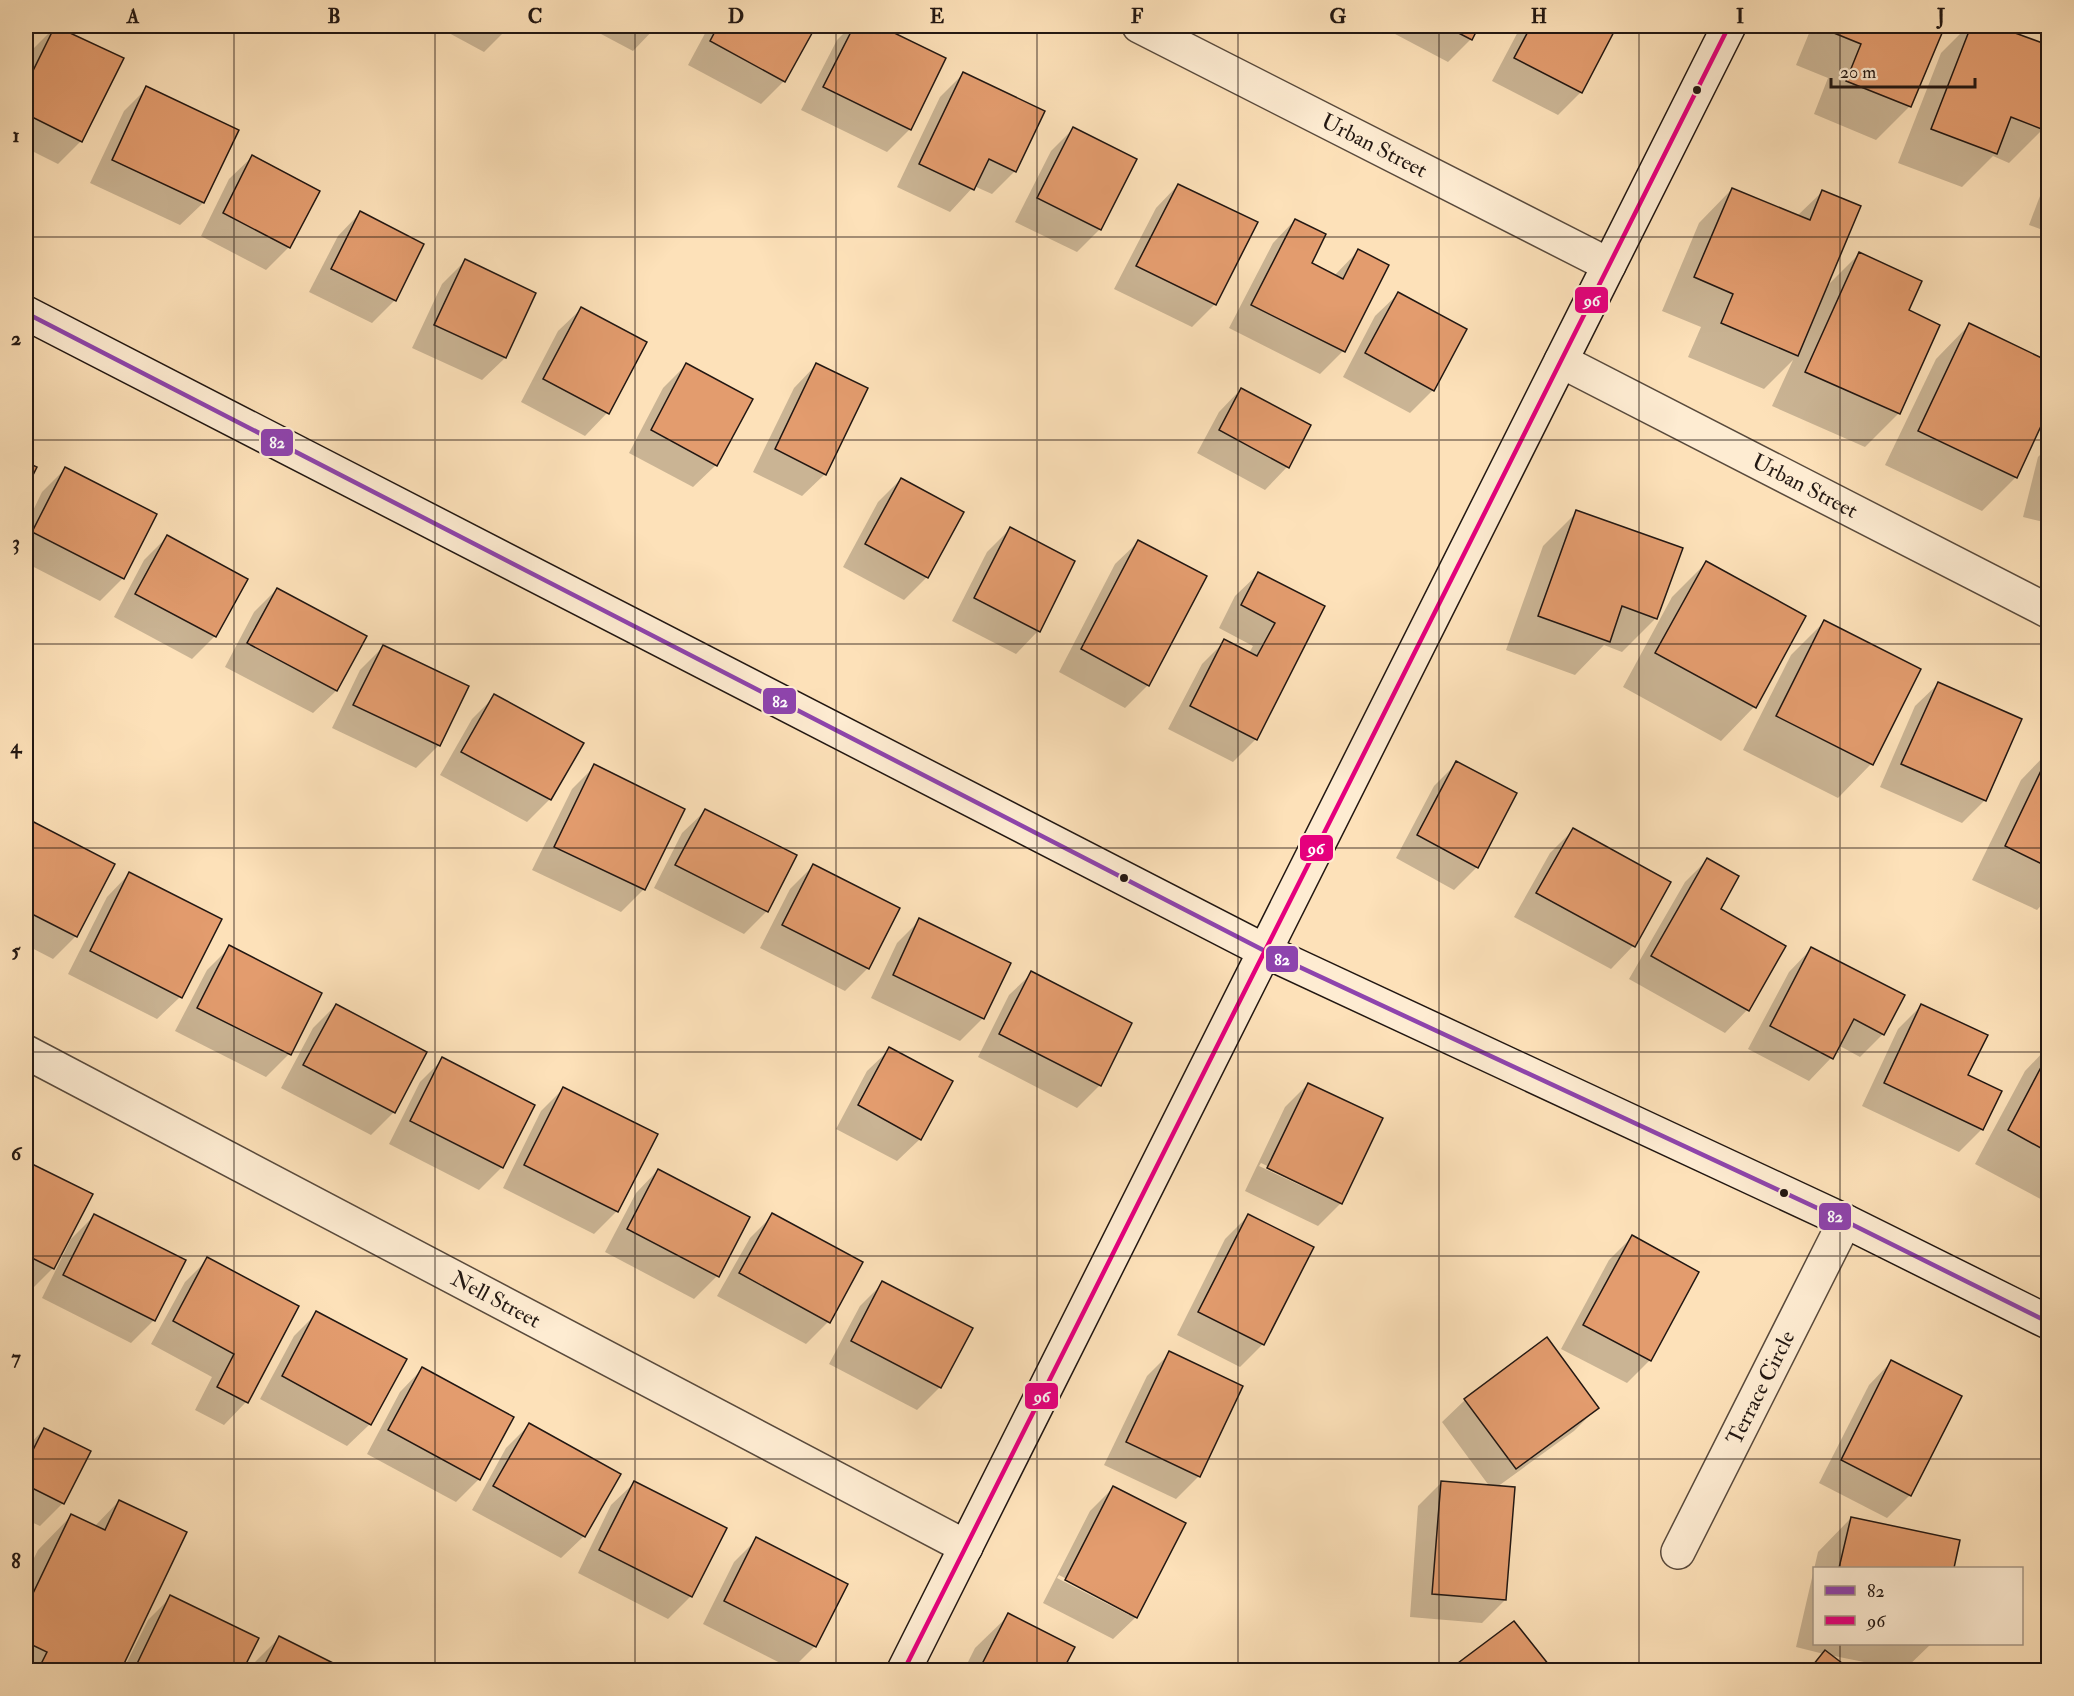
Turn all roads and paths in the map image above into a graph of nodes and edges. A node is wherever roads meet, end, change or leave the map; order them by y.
1 (1139, 26) edge
2 (1729, 26) edge
3 (1609, 265) junction
4 (26, 313) edge
5 (1561, 362) junction
6 (2049, 611) edge
7 (1265, 951) junction
8 (26, 1052) edge
9 (1845, 1221) junction
10 (2049, 1322) edge
11 (966, 1547) junction
12 (1678, 1552) dead end
13 (904, 1671) edge

1 - 3 main road, Urban Street
2 - 3 main road
3 - 5 main road
4 - 7 main road
5 - 6 main road, Urban Street
5 - 7 main road
7 - 9 main road
7 - 11 main road
8 - 11 main road, Nell Street
9 - 10 main road
9 - 12 main road, Terrace Circle
11 - 13 main road

